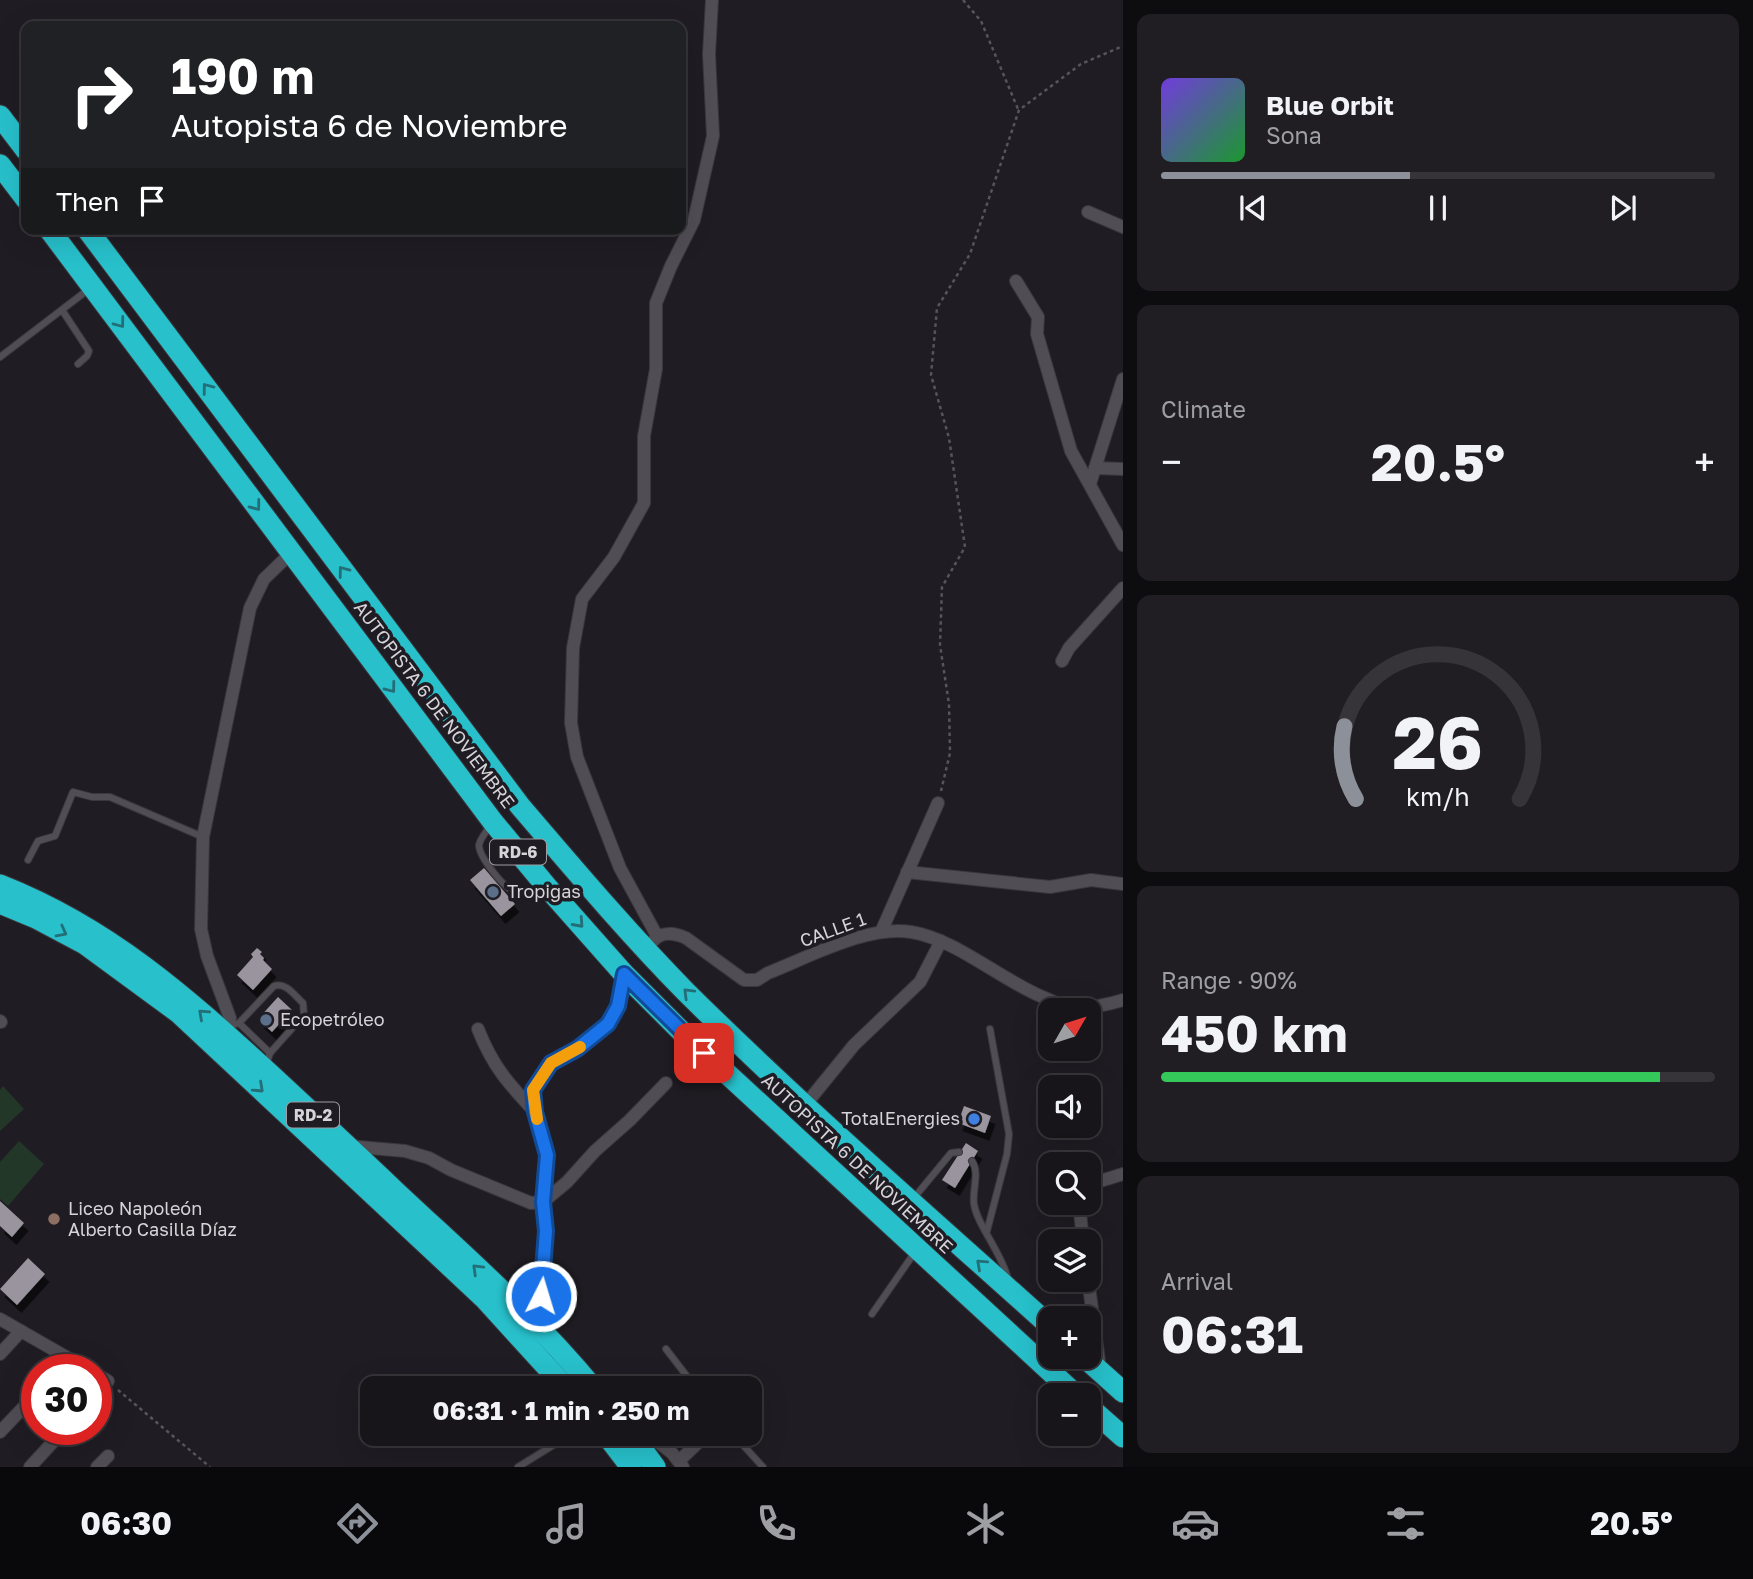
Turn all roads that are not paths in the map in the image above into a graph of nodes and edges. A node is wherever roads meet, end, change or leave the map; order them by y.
1 (712, 0) edge
2 (0, 116) edge
3 (21, 143) edge
4 (0, 165) edge
5 (21, 192) edge
6 (1088, 212) dead end
7 (1123, 227) edge
8 (54, 235) edge
9 (92, 235) edge
10 (1016, 281) dead end
11 (93, 286) junction
12 (62, 310) junction
13 (0, 357) edge
14 (78, 364) dead end
15 (1123, 379) edge
16 (1095, 468) junction
17 (1123, 469) edge
18 (1090, 484) junction
19 (1123, 545) edge
20 (291, 553) junction
21 (1123, 588) edge
22 (1062, 661) dead end
23 (938, 803) road end
24 (493, 822) junction
25 (203, 837) junction
26 (28, 860) dead end
27 (907, 872) junction
28 (1123, 884) edge
29 (0, 885) edge
30 (547, 887) junction
31 (0, 903) edge
32 (881, 932) junction
33 (651, 942) junction
34 (941, 942) junction
35 (624, 974) junction
36 (1123, 1000) edge
37 (231, 1027) junction
38 (478, 1029) dead end
39 (990, 1029) dead end
40 (267, 1061) junction
41 (666, 1083) dead end
42 (806, 1104) junction
43 (535, 1112) junction
44 (347, 1146) junction
45 (959, 1152) dead end
46 (972, 1161) dead end
47 (1123, 1174) edge
48 (1101, 1181) edge
49 (911, 1200) junction
50 (543, 1202) junction
51 (987, 1231) junction
52 (916, 1250) junction
53 (1011, 1291) junction
54 (1090, 1292) edge
55 (872, 1314) dead end
56 (1038, 1315) edge
57 (0, 1320) edge
58 (539, 1329) junction
59 (20, 1331) junction
60 (666, 1349) dead end
61 (0, 1354) edge
62 (60, 1354) edge
63 (1098, 1369) edge
64 (1100, 1371) junction
65 (548, 1376) edge
66 (582, 1376) edge
67 (686, 1376) edge
68 (1063, 1383) edge
69 (1123, 1392) edge
70 (21, 1410) edge
71 (1101, 1418) edge
72 (0, 1432) edge
73 (1123, 1437) edge
74 (50, 1445) edge
75 (552, 1446) edge
76 (613, 1446) edge
77 (640, 1446) edge
78 (662, 1446) edge
79 (697, 1446) edge
80 (744, 1446) edge
81 (108, 1456) dead end
82 (623, 1464) edge
83 (681, 1464) edge
84 (30, 1467) edge
85 (97, 1467) edge
86 (518, 1467) edge
87 (655, 1467) edge
88 (763, 1467) edge

1 - 33 street
2 - 3 highway
4 - 5 highway
6 - 7 street
8 - 11 highway, AUTOPISTA 6 DE NOVIEMBRE / RD-6
33 -> 9 highway, AUTOPISTA 6 DE NOVIEMBRE / RD-6
10 - 18 street
11 - 12 lane
11 -> 20 highway, AUTOPISTA 6 DE NOVIEMBRE / RD-6
12 - 13 lane
12 - 14 lane
15 - 16 street
16 - 17 street
16 - 18 street
18 - 19 street
20 -> 24 highway, AUTOPISTA 6 DE NOVIEMBRE / RD-6
20 - 25 street
21 - 22 street
23 - 27 street
24 - 30 highway, AUTOPISTA 6 DE NOVIEMBRE / RD-6
24 - 30 lane
25 - 26 lane
25 - 37 street
27 - 28 street
27 - 32 street
37 -> 29 highway, RD-2
30 -> 35 highway, AUTOPISTA 6 DE NOVIEMBRE / RD-6
31 -> 65 highway, RD-2
32 - 33 street, CALLE 1
32 - 34 street, CALLE 1
42 -> 33 highway, AUTOPISTA 6 DE NOVIEMBRE / RD-6
34 - 36 street, CALLE 1
34 - 42 street
35 - 43 street
35 - 52 highway, AUTOPISTA 6 DE NOVIEMBRE / RD-6
37 - 40 highway, RD-2
37 - 40 lane
38 - 43 street
39 - 51 lane
40 - 44 highway, RD-2
41 - 50 street
42 - 49 highway, AUTOPISTA 6 DE NOVIEMBRE / RD-6
43 - 50 street
44 - 50 street
58 -> 44 highway, RD-2
45 - 49 lane
46 - 51 lane
47 - 48 street
53 -> 49 highway, AUTOPISTA 6 DE NOVIEMBRE / RD-6
50 - 58 street
51 - 53 lane
52 - 55 lane
52 - 68 highway, AUTOPISTA 6 DE NOVIEMBRE / RD-6
53 - 56 highway, AUTOPISTA 6 DE NOVIEMBRE / RD-6
54 - 64 street
57 - 59 street
58 - 66 highway, RD-2
59 - 61 street
59 - 62 street
60 - 67 lane
63 - 64 highway
64 - 69 highway
70 - 72 street
71 - 73 highway
74 - 84 street
75 - 86 lane
76 - 82 highway
77 - 87 highway
78 - 83 street
79 - 83 street
80 - 88 lane
81 - 85 street

